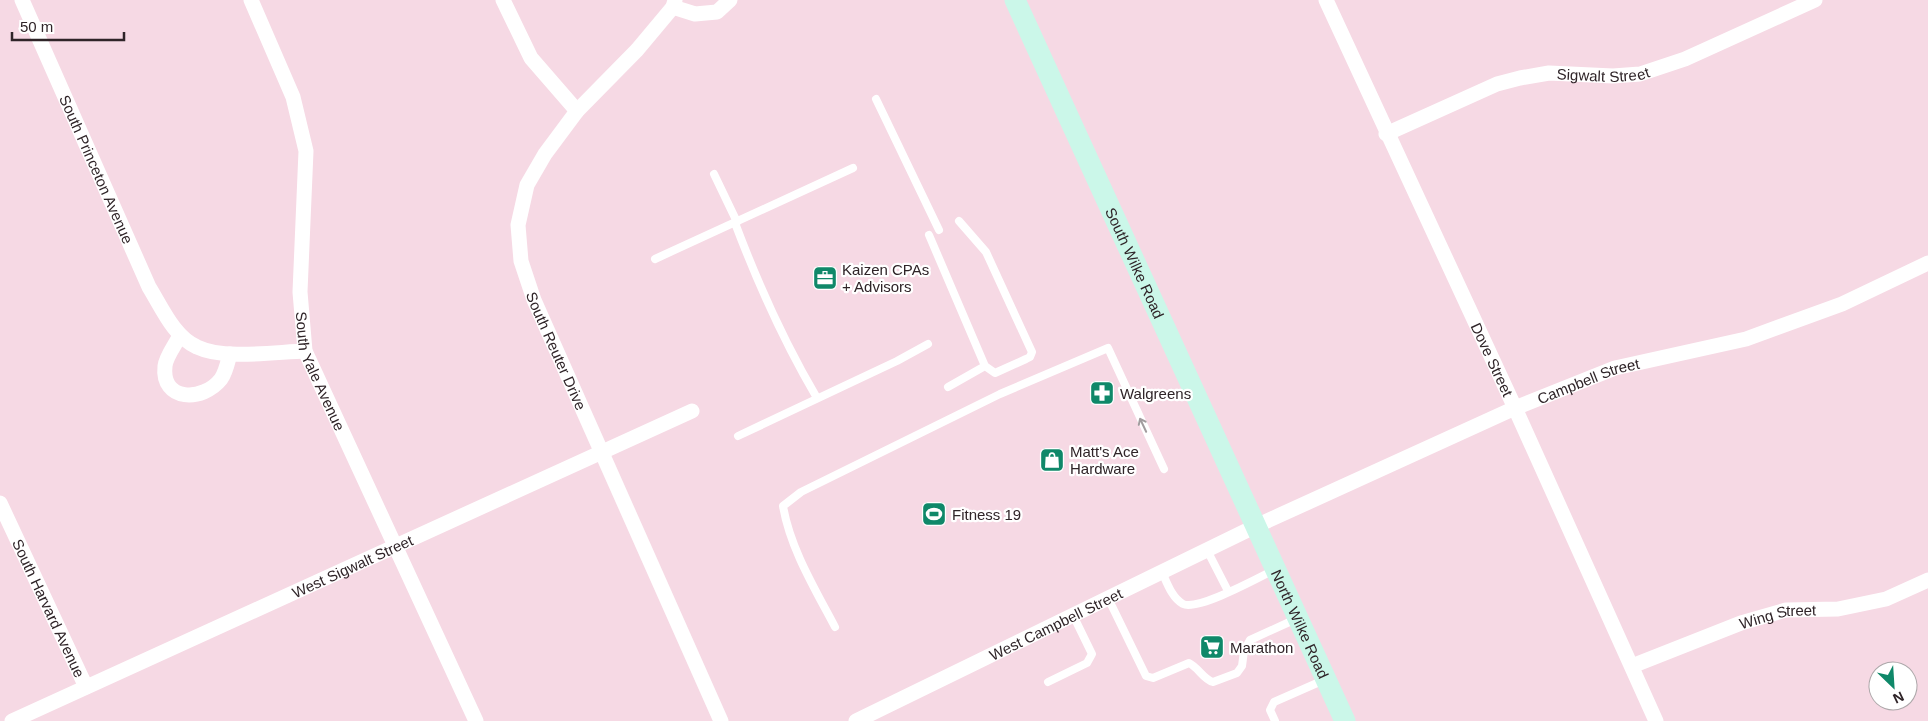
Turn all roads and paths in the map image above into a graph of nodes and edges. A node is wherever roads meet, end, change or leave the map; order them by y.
1 (22, 0) edge
2 (251, 0) edge
3 (503, 0) edge
4 (730, 0) edge
5 (1015, 0) edge
6 (1326, 0) edge
7 (1815, 0) edge
8 (674, 4) edge
9 (876, 99) dead end
10 (577, 112) junction
11 (1386, 134) junction
12 (852, 168) dead end
13 (714, 174) dead end
14 (959, 220) dead end
15 (736, 222) junction
16 (939, 230) dead end
17 (929, 234) dead end
18 (655, 259) dead end
19 (1928, 263) edge
20 (180, 335) junction
21 (928, 344) dead end
22 (305, 351) junction
23 (230, 354) junction
24 (985, 366) junction
25 (948, 387) dead end
26 (817, 398) junction
27 (1515, 408) junction
28 (692, 411) dead end
29 (738, 436) dead end
30 (601, 452) junction
31 (1164, 469) dead end
32 (0, 503) edge
33 (1256, 526) junction
34 (396, 546) junction
35 (1207, 550) junction
36 (1276, 570) junction
37 (1162, 572) junction
38 (1928, 580) edge
39 (1228, 591) junction
40 (1108, 598) junction
41 (1073, 615) junction
42 (1298, 618) junction
43 (835, 627) dead end
44 (1632, 666) junction
45 (1326, 679) junction
46 (1048, 682) dead end
47 (86, 687) junction
48 (12, 721) edge
49 (476, 721) edge
50 (721, 721) edge
51 (856, 721) edge
52 (1275, 721) edge
53 (1345, 721) edge
54 (1656, 721) edge

1 - 20 street, South Princeton Avenue
2 - 22 street, South Yale Avenue
3 - 10 street
4 - 8 street, South Reuter Drive
5 - 33 main road, South Wilke Road
6 - 11 street, Dove Street
7 - 11 street, Sigwalt Street
8 - 10 street, South Reuter Drive
9 - 16 lane
10 - 30 street, South Reuter Drive
11 - 27 street, Dove Street
12 - 15 lane
13 - 15 lane
14 - 24 lane
15 - 18 lane
15 - 26 lane
17 - 24 lane
19 - 27 street, Campbell Street
20 - 23 street, South Princeton Avenue
20 - 23 street
21 - 26 lane
22 - 23 street, South Princeton Avenue
22 - 34 street, South Yale Avenue
24 - 25 lane
26 - 29 lane
27 - 33 street, Campbell Street
27 - 44 street, Dove Street
28 - 30 street, West Sigwalt Street
30 - 34 street, West Sigwalt Street
30 - 50 street, South Reuter Drive
31 -> 43 lane
32 - 47 street, South Harvard Avenue
33 - 35 street, West Campbell Street
33 - 36 main road, North Wilke Road
34 - 47 street, West Sigwalt Street
34 - 49 street, South Yale Avenue
35 - 37 street, West Campbell Street
35 - 39 lane
36 - 39 lane
36 - 42 main road, North Wilke Road
37 - 39 lane
37 - 40 street, West Campbell Street
38 - 44 street, Wing Street
40 - 41 street, West Campbell Street
40 - 42 lane
41 - 46 lane
41 - 51 street, West Campbell Street
42 - 45 main road, North Wilke Road
44 - 54 street, Dove Street
45 - 52 lane
45 - 53 main road, North Wilke Road
47 - 48 street, West Sigwalt Street

